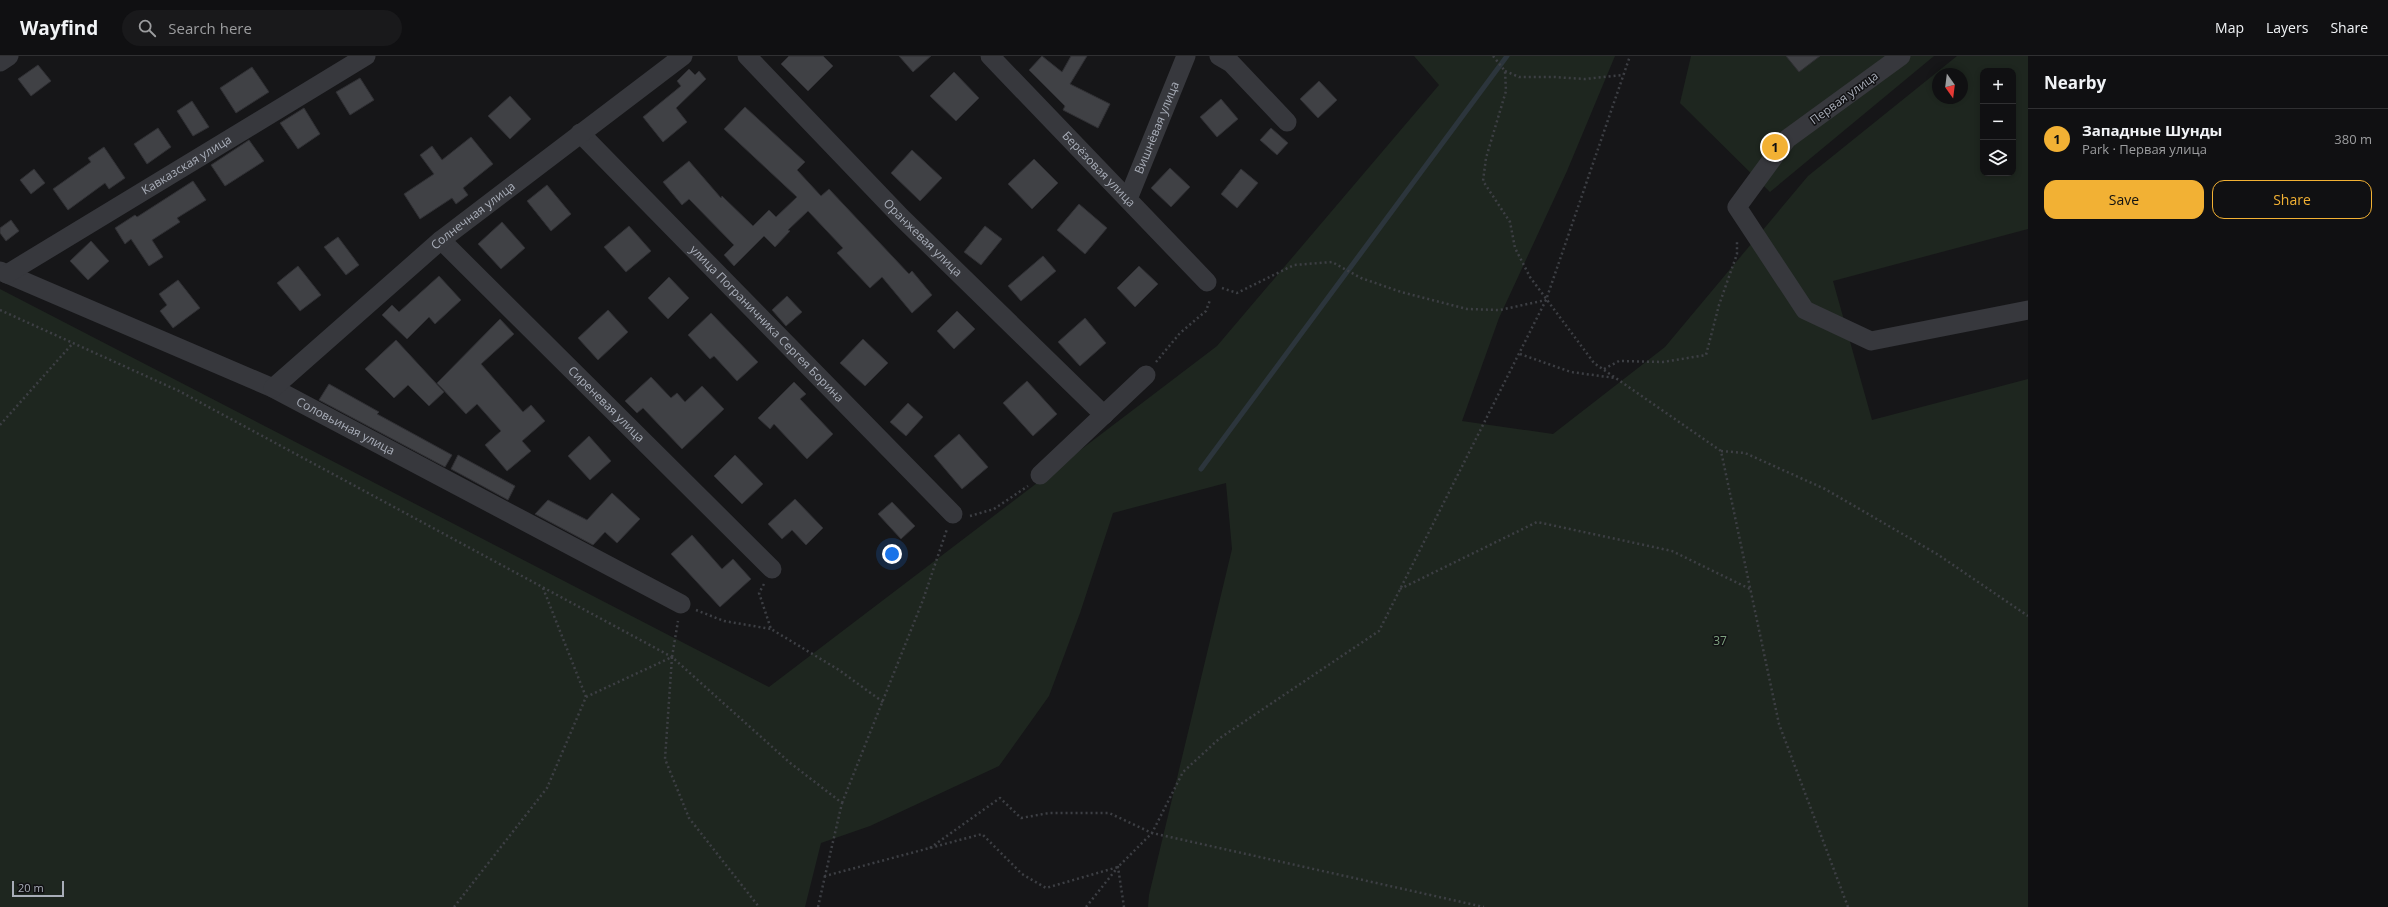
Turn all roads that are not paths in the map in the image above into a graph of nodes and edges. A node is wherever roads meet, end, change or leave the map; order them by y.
1 (9, 56) edge
2 (366, 56) edge
3 (683, 56) edge
4 (747, 56) edge
5 (990, 56) edge
6 (1186, 56) edge
7 (1219, 56) edge
8 (1901, 56) edge
9 (0, 62) edge
10 (1287, 122) dead end
11 (580, 133) junction
12 (1128, 199) junction
13 (441, 240) junction
14 (3, 273) edge
15 (1207, 282) road end
16 (2028, 310) edge
17 (1146, 375) road end
18 (274, 388) junction
19 (1104, 415) junction
20 (1040, 476) road end
21 (953, 514) road end
22 (772, 569) road end
23 (681, 604) road end

1 - 9 street
2 - 14 street, Кавказская улица
3 - 11 street, Солнечная улица
4 - 19 street, Оранжевая улица
5 - 12 street, Берёзовая улица
6 - 12 street, Вишнёвая улица
7 - 10 street
8 - 16 street, Первая улица
11 - 13 street, Солнечная улица
11 - 21 street, улица Пограничника Сергея Борина
12 - 15 street, Берёзовая улица
13 - 18 street, Солнечная улица
13 - 22 street, Сиреневая улица
14 - 18 street, Соловьиная улица
17 - 19 street
18 - 23 street, Соловьиная улица
19 - 20 street

